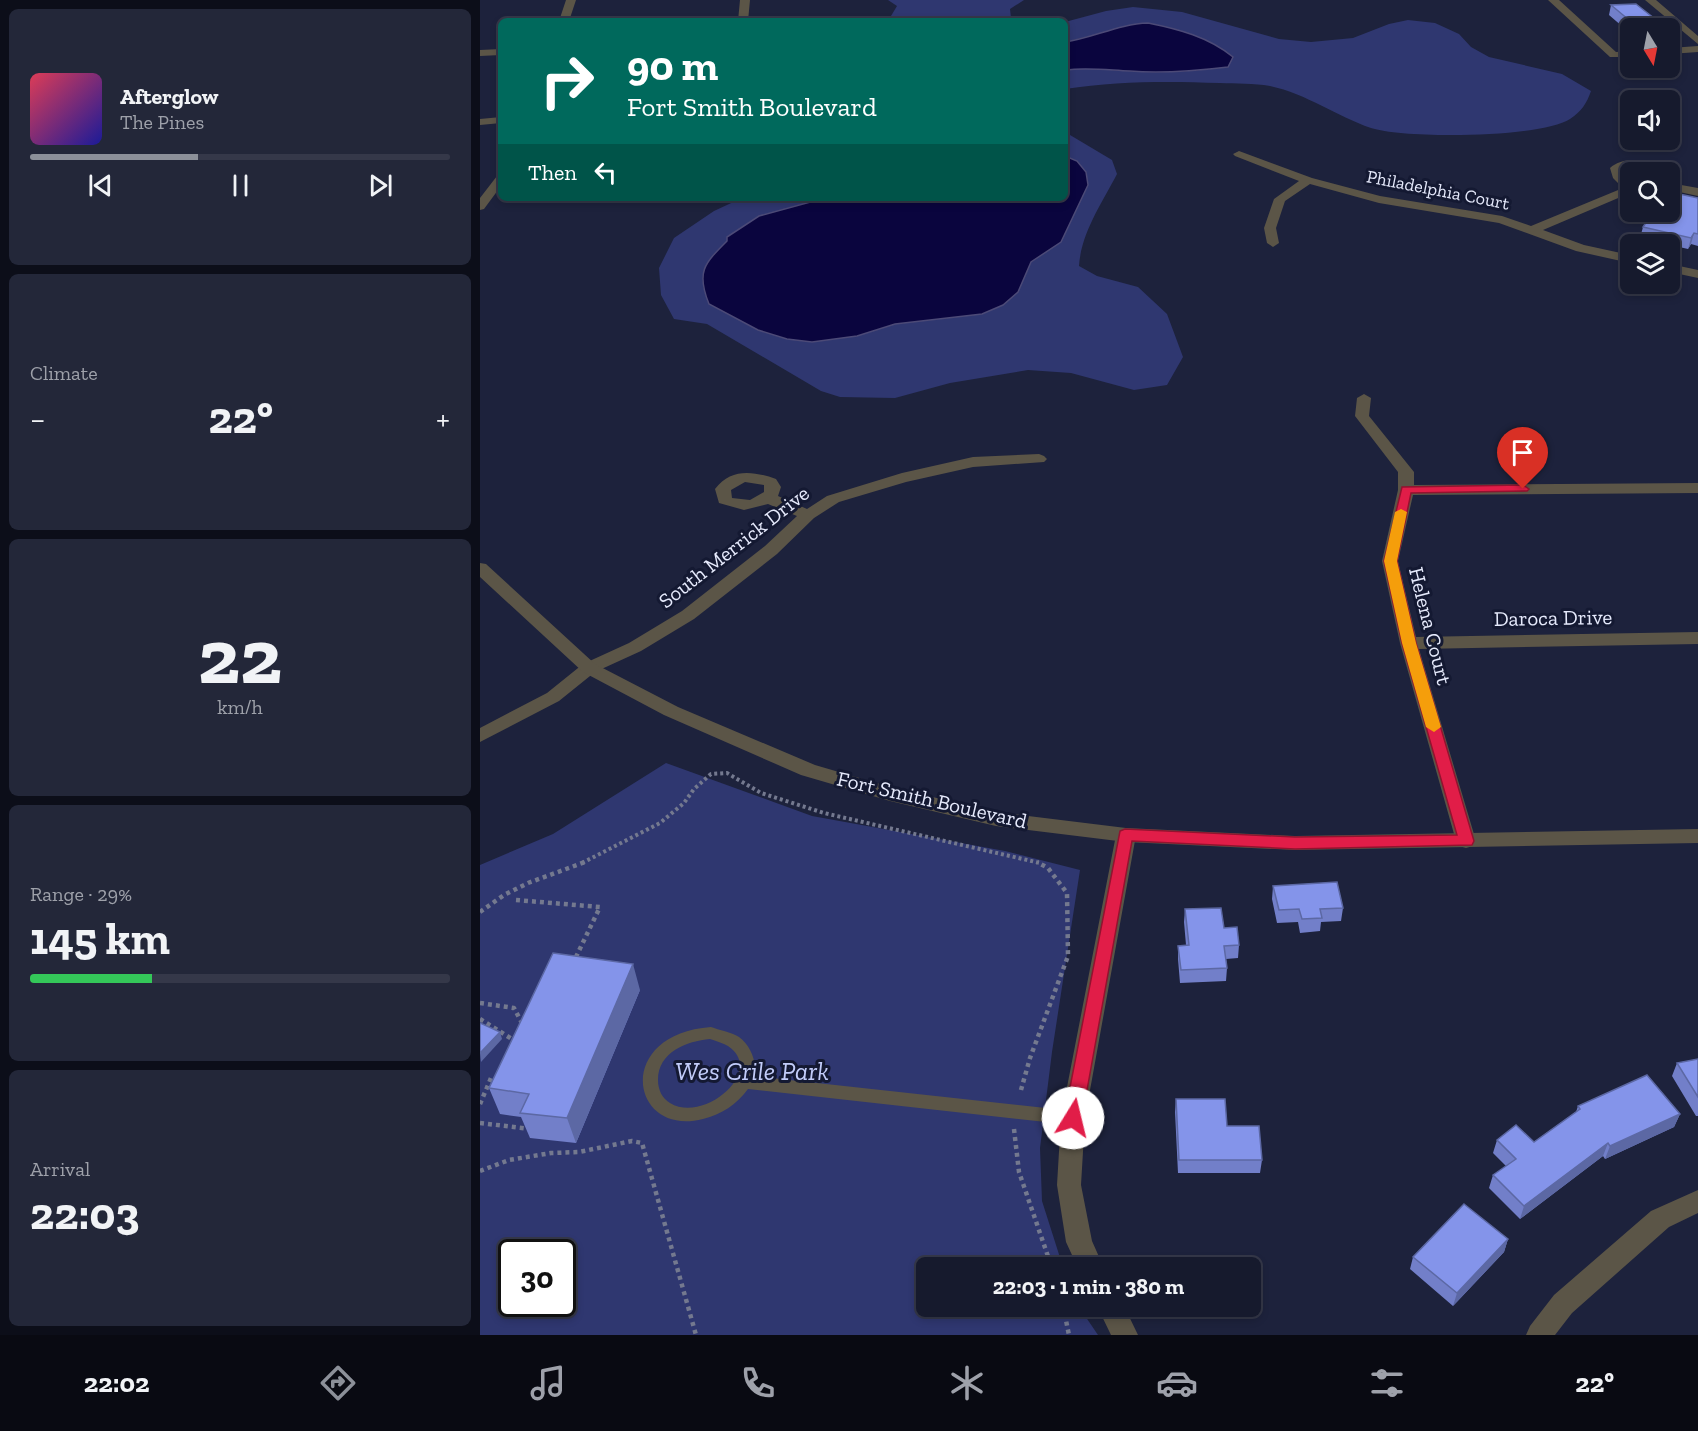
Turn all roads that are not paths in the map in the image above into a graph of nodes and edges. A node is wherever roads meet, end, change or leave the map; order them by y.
1 (571, 0) edge
2 (745, 0) edge
3 (1553, 0) edge
4 (1650, 0) edge
5 (565, 18) edge
6 (743, 18) edge
7 (1698, 41) edge
8 (1698, 49) edge
9 (1680, 50) edge
10 (498, 52) edge
11 (480, 53) edge
12 (1620, 55) edge
13 (498, 120) edge
14 (480, 122) edge
15 (1239, 154) dead end
16 (1620, 166) edge
17 (1620, 179) edge
18 (1308, 180) junction
19 (498, 182) edge
20 (1680, 187) edge
21 (1620, 192) edge
22 (1698, 192) edge
23 (480, 206) edge
24 (1533, 230) junction
25 (1273, 243) dead end
26 (1620, 257) edge
27 (1680, 270) edge
28 (1698, 274) edge
29 (1364, 398) dead end
30 (1040, 459) dead end
31 (1698, 488) edge
32 (1406, 489) junction
33 (768, 498) dead end
34 (808, 515) junction
35 (480, 568) edge
36 (1698, 638) edge
37 (1409, 643) junction
38 (589, 668) junction
39 (480, 736) edge
40 (1125, 835) junction
41 (1698, 836) edge
42 (1466, 841) junction
43 (744, 1083) junction
44 (1073, 1118) junction
45 (1698, 1201) edge
46 (1086, 1257) edge
47 (1116, 1317) edge
48 (1125, 1335) edge
49 (1539, 1335) edge

1 - 5 street
2 - 6 street
3 - 12 street
4 - 7 street
8 - 9 street
10 - 11 street
13 - 14 street
15 - 18 street, Philadelphia Court
16 - 17 street
18 - 24 street, Philadelphia Court
18 - 25 street
19 - 23 street
20 - 22 street
21 - 24 street
24 - 26 street, Philadelphia Court
27 - 28 street
29 - 32 street, Helena Court
30 - 34 street, South Merrick Drive
31 - 32 street
32 - 37 street, Helena Court
33 - 34 street
34 - 38 street, South Merrick Drive
35 - 38 street, Fort Smith Boulevard
36 - 37 street, Daroca Drive
37 - 42 street, Helena Court
38 - 39 street, South Merrick Drive
38 - 40 street, Fort Smith Boulevard
40 - 42 street, Fort Smith Boulevard
40 - 44 street
41 - 42 street, Fort Smith Boulevard
43 - 43 lane
43 - 44 lane
44 - 46 street
45 - 49 street
47 - 48 street

